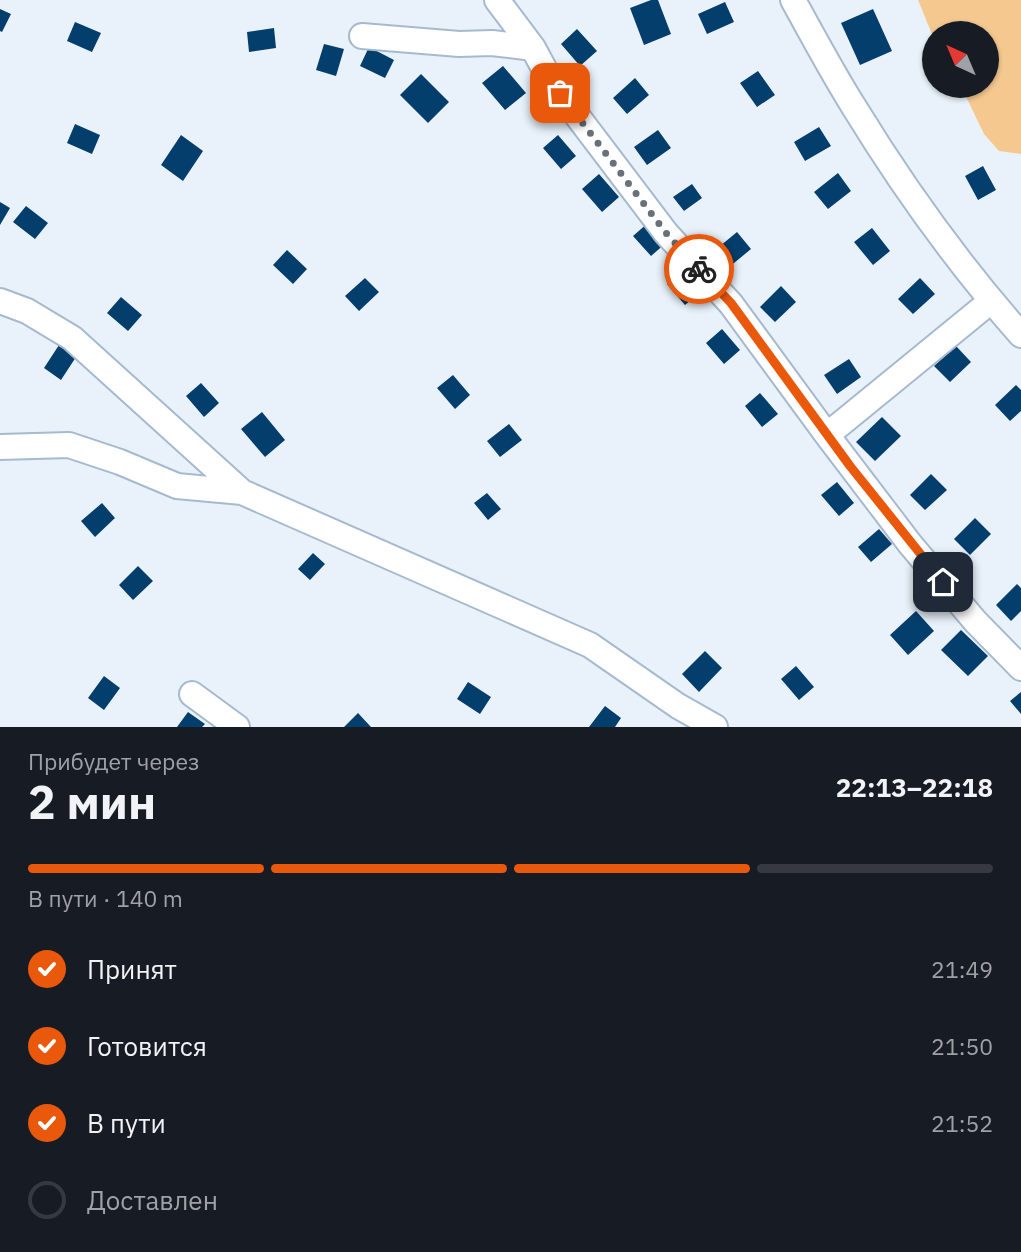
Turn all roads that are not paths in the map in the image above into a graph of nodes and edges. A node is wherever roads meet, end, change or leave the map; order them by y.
1 (497, 0) edge
2 (793, 0) edge
3 (362, 36) dead end
4 (534, 48) junction
5 (0, 301) edge
6 (991, 301) junction
7 (1021, 335) edge
8 (827, 435) junction
9 (0, 447) edge
10 (242, 492) junction
11 (1021, 668) edge
12 (192, 694) dead end
13 (237, 727) edge
14 (715, 727) edge

1 - 4 street
2 - 6 street
3 - 4 street
4 - 8 street
5 - 10 street
6 - 7 street
6 - 8 street
8 - 11 street
9 - 10 street
10 - 14 street
12 - 13 street

